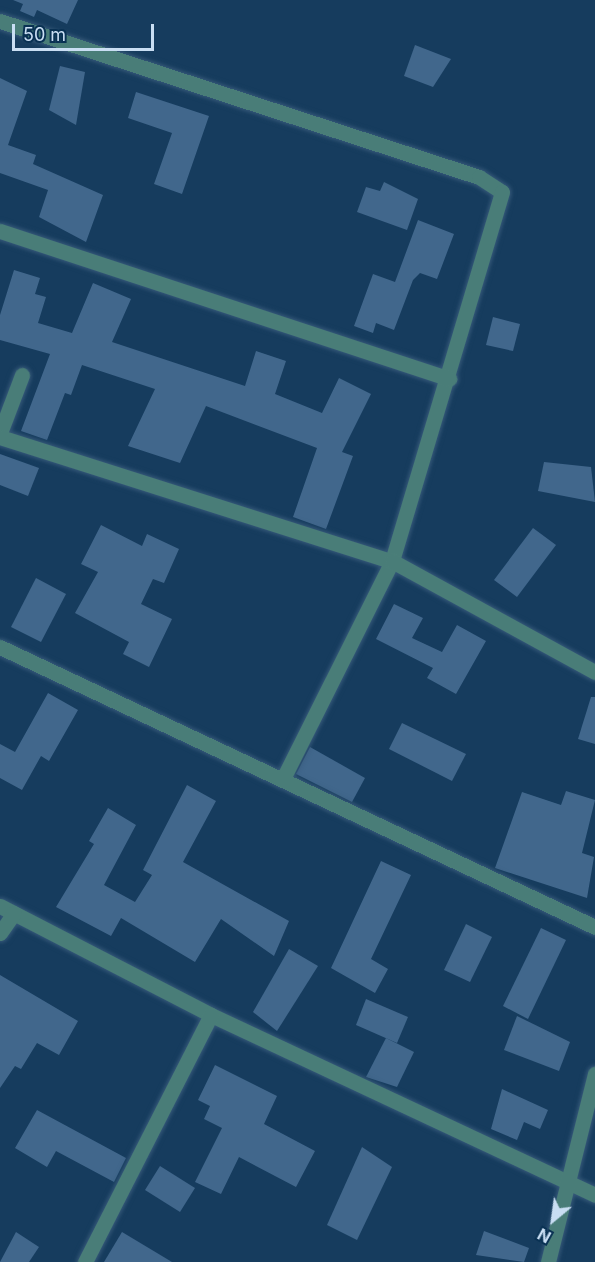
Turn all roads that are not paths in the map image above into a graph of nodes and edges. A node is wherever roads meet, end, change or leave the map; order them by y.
1 (0, 21) edge
2 (0, 231) edge
3 (22, 375) dead end
4 (449, 379) junction
5 (0, 435) edge
6 (392, 561) junction
7 (0, 647) edge
8 (595, 672) edge
9 (284, 779) junction
10 (0, 906) edge
11 (15, 913) junction
12 (595, 927) edge
13 (0, 933) edge
14 (211, 1015) junction
15 (595, 1074) edge
16 (570, 1182) junction
17 (595, 1195) edge
18 (85, 1262) edge
19 (548, 1262) edge

1 - 4 street
2 - 4 street
3 - 5 street
4 - 6 street
5 - 6 street
6 - 8 street
6 - 9 street
7 - 9 street
9 - 12 street
10 - 11 street
11 - 13 street
11 - 14 street
14 - 16 street
14 - 18 street
15 - 16 street
16 - 17 street
16 - 19 street

